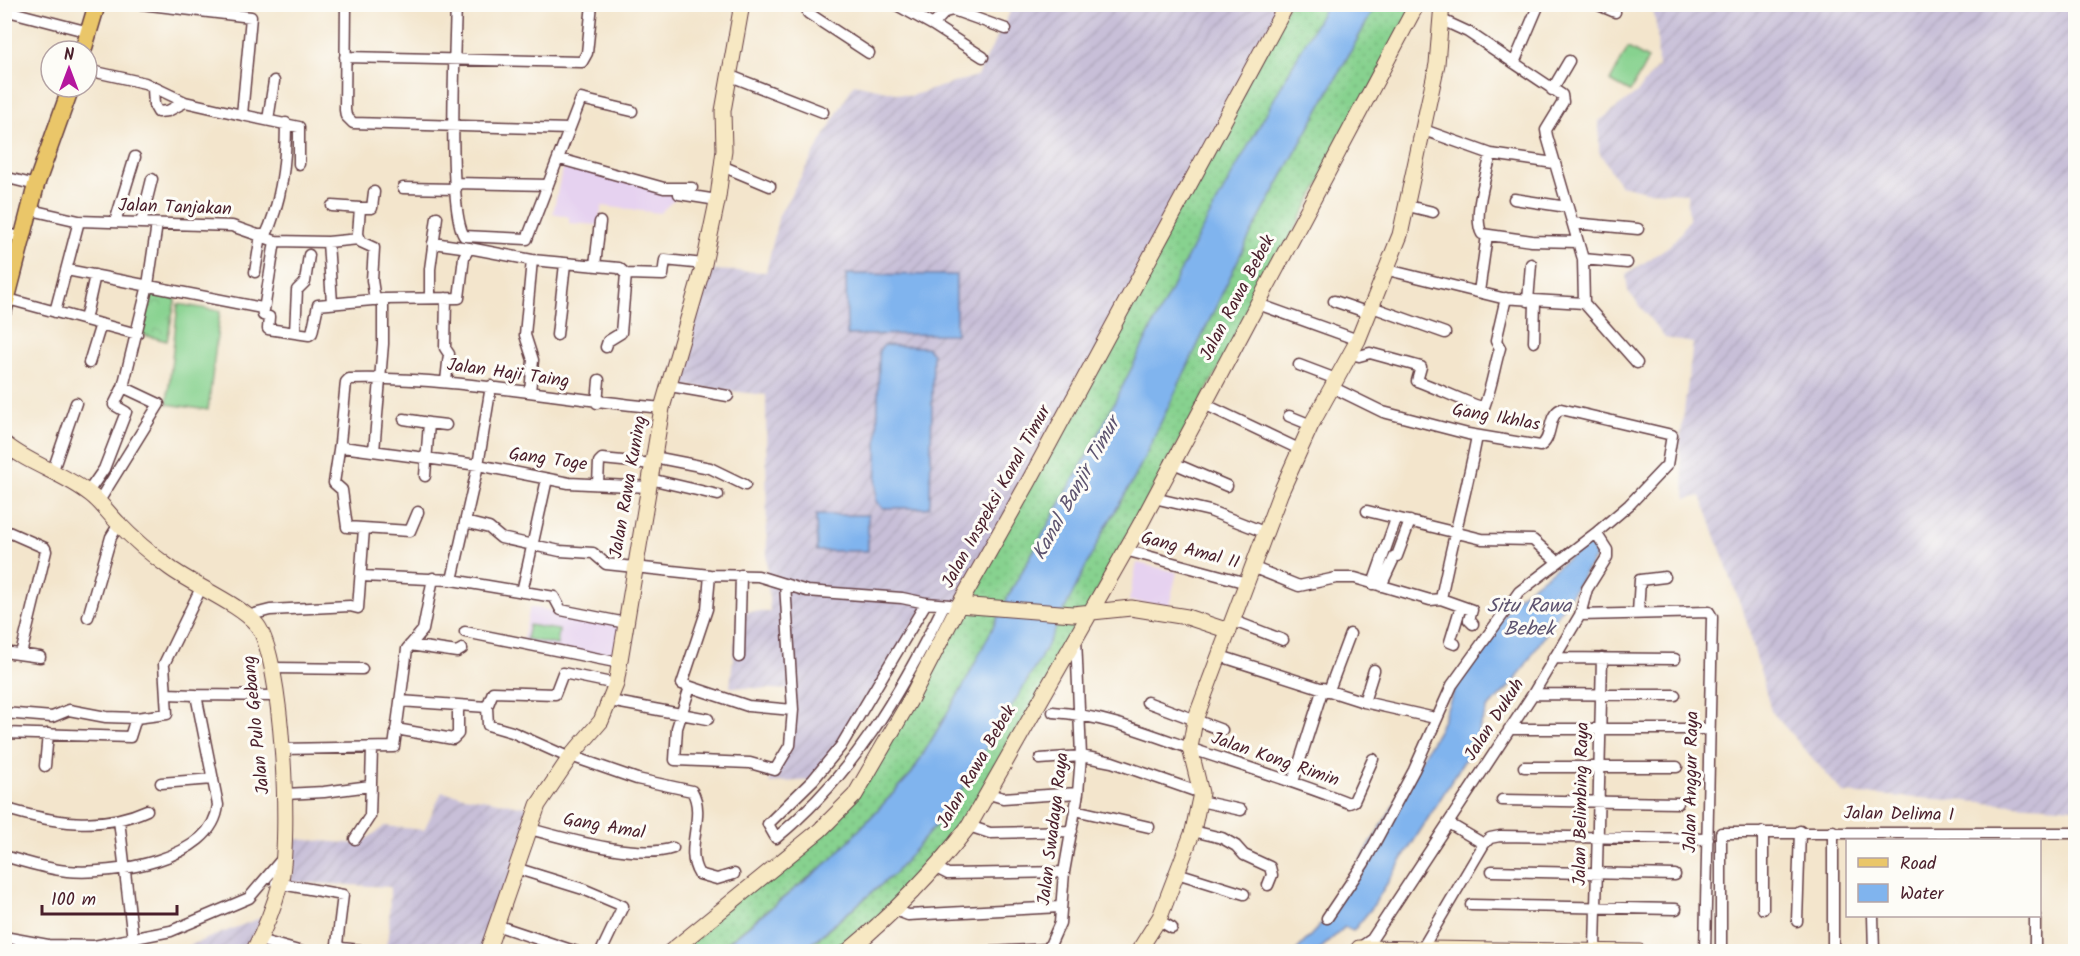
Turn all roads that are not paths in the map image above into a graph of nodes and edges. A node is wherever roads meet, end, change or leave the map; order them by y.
1 (98, 4) edge
2 (141, 4) edge
3 (346, 4) edge
4 (456, 4) edge
5 (592, 4) edge
6 (742, 4) edge
7 (810, 4) edge
8 (895, 4) edge
9 (1287, 4) edge
10 (1418, 4) edge
11 (1539, 4) edge
12 (1596, 4) edge
13 (946, 8) edge
14 (4, 10) edge
15 (1442, 12) edge
16 (1615, 12) dead end
17 (933, 24) junction
18 (1006, 28) dead end
19 (89, 32) junction
20 (87, 39) edge
21 (869, 53) dead end
22 (345, 57) junction
23 (983, 57) dead end
24 (455, 60) junction
25 (1569, 61) dead end
26 (1514, 63) junction
27 (99, 73) edge
28 (728, 75) junction
29 (274, 81) dead end
30 (153, 88) junction
31 (1552, 90) junction
32 (67, 99) edge
33 (184, 102) junction
34 (632, 111) dead end
35 (823, 112) dead end
36 (242, 115) junction
37 (268, 120) junction
38 (286, 123) junction
39 (454, 128) junction
40 (569, 129) junction
41 (1424, 130) junction
42 (1491, 154) junction
43 (135, 157) dead end
44 (560, 159) junction
45 (1554, 163) junction
46 (299, 164) dead end
47 (722, 166) junction
48 (4, 177) edge
49 (152, 179) dead end
50 (36, 185) junction
51 (548, 185) junction
52 (455, 186) junction
53 (770, 186) dead end
54 (402, 188) dead end
55 (692, 188) dead end
56 (374, 192) dead end
57 (668, 192) dead end
58 (1514, 199) dead end
59 (717, 200) junction
60 (332, 206) dead end
61 (1408, 206) junction
62 (1567, 207) junction
63 (360, 208) junction
64 (31, 210) junction
65 (1433, 212) dead end
66 (437, 217) dead end
67 (79, 221) junction
68 (115, 222) junction
69 (600, 222) dead end
70 (141, 223) junction
71 (1573, 223) junction
72 (157, 224) junction
73 (1638, 230) dead end
74 (4, 233) edge
75 (1487, 235) junction
76 (267, 237) junction
77 (24, 238) junction
78 (359, 239) junction
79 (328, 242) junction
80 (1578, 242) junction
81 (433, 243) junction
82 (469, 248) junction
83 (309, 255) dead end
84 (1583, 259) junction
85 (532, 260) junction
86 (1627, 263) dead end
87 (565, 264) junction
88 (704, 264) junction
89 (1531, 264) dead end
90 (595, 265) junction
91 (67, 270) junction
92 (1388, 270) junction
93 (255, 272) dead end
94 (627, 274) junction
95 (94, 275) junction
96 (148, 285) junction
97 (1479, 292) junction
98 (430, 297) junction
99 (446, 298) junction
100 (1506, 298) junction
101 (379, 299) junction
102 (1531, 301) junction
103 (1334, 302) dead end
104 (332, 303) junction
105 (1584, 303) junction
106 (6, 304) edge
107 (1258, 304) junction
108 (264, 310) junction
109 (1371, 310) junction
110 (55, 312) junction
111 (85, 320) junction
112 (101, 324) junction
113 (295, 333) junction
114 (1445, 333) dead end
115 (137, 334) junction
116 (557, 335) dead end
117 (1358, 340) junction
118 (1534, 342) dead end
119 (606, 347) dead end
120 (1351, 354) junction
121 (89, 363) dead end
122 (1637, 363) dead end
123 (1299, 365) dead end
124 (380, 378) junction
125 (599, 380) dead end
126 (446, 381) junction
127 (1334, 383) junction
128 (491, 386) junction
129 (670, 386) junction
130 (123, 387) junction
131 (530, 392) junction
132 (728, 396) dead end
133 (76, 403) dead end
134 (597, 403) junction
135 (1202, 403) junction
136 (662, 408) junction
137 (1289, 416) dead end
138 (404, 419) dead end
139 (429, 423) junction
140 (446, 425) dead end
141 (1311, 425) junction
142 (1477, 436) junction
143 (340, 443) junction
144 (8, 446) edge
145 (1299, 449) junction
146 (374, 451) junction
147 (425, 459) junction
148 (1172, 462) junction
149 (478, 465) junction
150 (4, 466) edge
151 (652, 472) junction
152 (52, 473) junction
153 (425, 476) dead end
154 (547, 479) junction
155 (598, 483) junction
156 (745, 485) dead end
157 (1227, 486) dead end
158 (718, 495) dead end
159 (93, 497) junction
160 (1154, 498) junction
161 (1367, 511) dead end
162 (418, 512) dead end
163 (1396, 519) junction
164 (1410, 521) junction
165 (465, 522) junction
166 (119, 524) junction
167 (364, 529) junction
168 (4, 530) edge
169 (1455, 531) junction
170 (1264, 532) junction
171 (1596, 533) junction
172 (534, 546) junction
173 (1125, 550) junction
174 (1558, 562) junction
175 (636, 567) junction
176 (1252, 567) junction
177 (710, 575) junction
178 (741, 575) junction
179 (361, 576) junction
180 (1665, 577) dead end
181 (433, 578) junction
182 (452, 579) junction
183 (1247, 583) junction
184 (785, 584) junction
185 (1377, 585) junction
186 (201, 588) junction
187 (522, 592) junction
188 (1441, 599) junction
189 (926, 603) junction
190 (952, 605) junction
191 (1461, 606) junction
192 (1093, 610) junction
193 (1638, 614) junction
194 (1580, 615) junction
195 (247, 616) junction
196 (88, 617) dead end
197 (626, 623) junction
198 (1473, 624) dead end
199 (1232, 626) junction
200 (465, 632) dead end
201 (1350, 634) dead end
202 (1076, 635) junction
203 (1283, 640) dead end
204 (1455, 644) dead end
205 (410, 645) junction
206 (462, 649) dead end
207 (4, 652) edge
208 (21, 654) junction
209 (1220, 656) junction
210 (40, 657) dead end
211 (739, 657) dead end
212 (1553, 658) junction
213 (1602, 658) junction
214 (1676, 659) dead end
215 (620, 663) junction
216 (273, 668) junction
217 (362, 669) dead end
218 (1374, 670) dead end
219 (616, 684) junction
220 (690, 687) junction
221 (1326, 689) junction
222 (166, 694) junction
223 (1533, 694) junction
224 (196, 695) junction
225 (1601, 695) junction
226 (1675, 695) dead end
227 (276, 696) junction
228 (400, 701) junction
229 (610, 701) junction
230 (1147, 702) dead end
231 (1364, 702) junction
232 (458, 705) junction
233 (487, 707) junction
234 (794, 710) junction
235 (1053, 712) dead end
236 (4, 713) edge
237 (682, 714) junction
238 (1079, 714) junction
239 (136, 718) junction
240 (1435, 718) junction
241 (708, 719) dead end
242 (1195, 720) junction
243 (396, 729) junction
244 (1509, 729) junction
245 (1709, 729) junction
246 (1222, 730) dead end
247 (1600, 730) junction
248 (4, 733) edge
249 (48, 734) junction
250 (1190, 748) junction
251 (281, 749) junction
252 (372, 749) junction
253 (1081, 756) junction
254 (570, 757) junction
255 (1040, 759) dead end
256 (1373, 759) dead end
257 (45, 766) dead end
258 (1524, 766) dead end
259 (1599, 767) junction
260 (1677, 767) dead end
261 (213, 779) junction
262 (1293, 782) junction
263 (161, 783) dead end
264 (370, 786) junction
265 (986, 793) junction
266 (1078, 793) junction
267 (285, 794) junction
268 (1201, 797) junction
269 (1502, 800) dead end
270 (1598, 802) junction
271 (1678, 803) dead end
272 (4, 808) edge
273 (147, 810) dead end
274 (1075, 810) junction
275 (1241, 810) dead end
276 (119, 820) junction
277 (1448, 824) junction
278 (969, 826) junction
279 (1149, 827) dead end
280 (530, 829) junction
281 (1072, 831) junction
282 (1193, 831) junction
283 (1800, 831) junction
284 (1833, 831) junction
285 (1763, 832) junction
286 (2076, 833) edge
287 (1873, 836) edge
288 (1915, 836) edge
289 (1955, 836) edge
290 (1994, 836) edge
291 (2037, 837) edge
292 (355, 838) dead end
293 (1598, 838) junction
294 (1708, 839) junction
295 (1484, 844) junction
296 (673, 848) dead end
297 (4, 856) edge
298 (515, 868) junction
299 (936, 868) junction
300 (127, 870) junction
301 (1492, 871) dead end
302 (1064, 873) junction
303 (1177, 873) junction
304 (734, 874) dead end
305 (1597, 874) junction
306 (1675, 875) dead end
307 (273, 882) junction
308 (1268, 885) dead end
309 (1244, 894) dead end
310 (1471, 905) dead end
311 (1060, 907) junction
312 (1596, 908) junction
313 (1676, 909) dead end
314 (1763, 909) dead end
315 (896, 910) junction
316 (1873, 917) edge
317 (2035, 917) edge
318 (1327, 918) dead end
319 (1158, 920) junction
320 (1797, 921) dead end
321 (496, 925) junction
322 (1173, 928) dead end
323 (4, 937) edge
324 (133, 940) junction
325 (256, 946) edge
326 (360, 950) edge
327 (1048, 950) edge
328 (1358, 950) edge
329 (1429, 950) edge
330 (1595, 950) edge
331 (302, 951) edge
332 (487, 951) edge
333 (577, 951) edge
334 (601, 951) edge
335 (670, 951) edge
336 (849, 951) edge
337 (990, 951) edge
338 (1139, 951) edge
339 (1476, 951) edge
340 (1521, 951) edge
341 (1640, 951) edge
342 (1705, 951) edge
343 (1722, 951) edge
344 (1833, 951) edge
345 (1874, 951) edge
346 (2035, 951) edge

1 - 19 main road
2 - 36 street
3 - 22 street
4 - 24 street
5 - 24 street
6 - 28 street, Jalan Rawa Kuning
7 - 21 street
8 - 17 street
9 - 190 street, Jalan Inspeksi Kanal Timur
10 - 107 street, Jalan Rawa Bebek
11 - 26 street
12 - 16 street
13 - 17 street
13 - 18 street
14 - 19 street
15 - 26 street
15 - 41 street
17 - 23 street
19 - 20 main road
22 - 24 street
22 - 39 street
24 - 39 street
25 - 31 street
26 - 31 street
27 - 30 street
28 - 35 street
28 - 47 street, Jalan Rawa Kuning
29 - 37 street
30 - 33 street
30 - 33 street
31 - 45 street
32 - 50 main road
33 - 36 street
34 - 40 street
36 - 37 street
37 - 38 street
38 - 46 street
38 - 76 street
39 - 40 street
39 - 52 street
40 - 44 street
41 - 42 street
41 - 61 street
42 - 45 street
42 - 75 street
43 - 68 street
44 - 51 street
44 - 55 street
45 - 62 street
47 - 53 street
47 - 59 street, Jalan Rawa Kuning
48 - 50 street
49 - 70 street
50 - 64 main road
51 - 52 street
51 - 52 street
52 - 54 street
56 - 63 street
57 - 59 street
58 - 62 street
59 - 88 street, Jalan Rawa Kuning
60 - 63 street
61 - 65 street
61 - 92 street
62 - 71 street
63 - 78 street
64 - 67 street, Jalan Tanjakan
64 - 77 main road
66 - 81 street
67 - 68 street, Jalan Tanjakan
67 - 91 street
68 - 70 street, Jalan Tanjakan
69 - 90 street
70 - 72 street, Jalan Tanjakan
71 - 73 street
71 - 80 street
72 - 76 street, Jalan Tanjakan
72 - 96 street
74 - 77 street
75 - 80 street
75 - 97 street
76 - 79 street, Jalan Tanjakan
76 - 93 street
76 - 108 street
77 - 106 main road
78 - 79 street, Jalan Tanjakan
78 - 101 street
79 - 104 street
80 - 84 street
81 - 82 street
81 - 98 street
82 - 85 street
82 - 99 street
83 - 113 street
84 - 86 street
84 - 105 street
85 - 87 street
85 - 131 street
87 - 90 street
87 - 116 street
88 - 94 street
88 - 129 street, Jalan Rawa Kuning
89 - 102 street
90 - 94 street
91 - 95 street
91 - 110 street
92 - 97 street
92 - 109 street
94 - 119 street
95 - 96 street
95 - 111 street
96 - 108 street
96 - 115 street
97 - 100 street
98 - 99 street
98 - 101 street
99 - 126 street
100 - 102 street
100 - 120 street
101 - 104 street
101 - 124 street
102 - 105 street
102 - 118 street
103 - 109 street
104 - 113 street
105 - 122 street
106 - 110 street
107 - 117 street
107 - 135 street, Jalan Rawa Bebek
108 - 113 street
109 - 114 street
109 - 117 street
110 - 111 street
111 - 112 street
112 - 115 street
112 - 121 street
115 - 130 street
117 - 120 street
120 - 127 street
123 - 127 street, Gang Ikhlas
124 - 126 street, Jalan Haji Taing
124 - 143 street, Jalan Haji Taing
124 - 146 street
125 - 134 street
126 - 128 street, Jalan Haji Taing
127 - 141 street
127 - 142 street, Gang Ikhlas
128 - 131 street, Jalan Haji Taing
128 - 149 street
129 - 132 street
129 - 136 street, Jalan Rawa Kuning
130 - 159 street
130 - 159 street
131 - 134 street, Jalan Haji Taing
133 - 152 street
134 - 136 street, Jalan Haji Taing
135 - 145 street
135 - 148 street, Jalan Rawa Bebek
136 - 151 street, Jalan Rawa Kuning
137 - 141 street
138 - 139 street
139 - 140 street
139 - 147 street
141 - 145 street
142 - 169 street
142 - 171 street, Gang Ikhlas
143 - 146 street, Gang Toge
143 - 167 street
144 - 150 street
144 - 152 street, Jalan Pulo Gebang
145 - 170 street
146 - 147 street, Gang Toge
147 - 149 street, Gang Toge
147 - 153 street
148 - 157 street
148 - 160 street, Jalan Rawa Bebek
149 - 154 street, Gang Toge
149 - 165 street
151 - 155 street, Gang Toge
151 - 155 street
151 - 156 street
151 - 158 street
151 - 175 street, Jalan Rawa Kuning
152 - 159 street, Jalan Pulo Gebang
154 - 155 street, Gang Toge
154 - 172 street
159 - 166 street, Jalan Pulo Gebang
160 - 170 street
160 - 173 street, Jalan Rawa Bebek
161 - 163 street
162 - 167 street
163 - 164 street
163 - 185 street
164 - 169 street
164 - 185 street
165 - 172 street
165 - 182 street
166 - 186 street, Jalan Pulo Gebang
166 - 196 street
167 - 179 street
168 - 208 street
169 - 174 street
169 - 188 street
170 - 176 street
171 - 174 street
171 - 194 street, Jalan Dukuh
172 - 175 street
172 - 187 street
173 - 183 street, Gang Amal II
173 - 192 street, Jalan Rawa Bebek
174 - 240 street
175 - 177 street
175 - 197 street, Jalan Rawa Kuning
176 - 183 street
176 - 185 street
177 - 178 street
177 - 220 street
178 - 184 street
178 - 211 street
179 - 181 street
179 - 195 street
180 - 193 street
181 - 182 street
181 - 205 street
182 - 187 street
183 - 199 street
184 - 189 street
184 - 234 street
185 - 188 street
186 - 195 street, Jalan Pulo Gebang
186 - 222 street
187 - 197 street
188 - 191 street
189 - 190 street
189 - 190 street
190 - 192 street
190 - 335 street, Jalan Inspeksi Kanal Timur
191 - 198 street
191 - 204 street
192 - 199 street
192 - 202 street, Jalan Rawa Bebek
193 - 194 street
193 - 245 street, Jalan Anggur Raya
194 - 212 street, Jalan Dukuh
195 - 216 street, Jalan Pulo Gebang
197 - 215 street, Jalan Rawa Kuning
199 - 203 street
199 - 209 street
200 - 215 street
201 - 221 street
202 - 238 street, Jalan Swadaya Raya
202 - 265 street, Jalan Rawa Bebek
205 - 206 street
205 - 228 street
207 - 208 street
208 - 210 street
209 - 221 street
209 - 242 street
212 - 213 street
212 - 223 street, Jalan Dukuh
213 - 214 street
213 - 225 street, Jalan Belimbing Raya
215 - 219 street, Jalan Rawa Kuning
216 - 217 street
216 - 227 street, Jalan Pulo Gebang
218 - 231 street
219 - 229 street, Jalan Rawa Kuning
219 - 233 street
220 - 234 street
220 - 237 street
221 - 231 street
221 - 262 street
222 - 224 street
222 - 239 street
223 - 225 street
223 - 244 street, Jalan Dukuh
224 - 227 street
224 - 261 street
225 - 226 street
225 - 247 street, Jalan Belimbing Raya
227 - 251 street, Jalan Pulo Gebang
228 - 232 street
228 - 243 street
229 - 237 street
229 - 254 street, Jalan Rawa Kuning
230 - 242 street
231 - 240 street
232 - 233 street
232 - 243 street
233 - 254 street
234 - 237 street
235 - 238 street, Jalan Kong Rimin
236 - 239 street
237 - 241 street
238 - 250 street, Jalan Kong Rimin
238 - 253 street, Jalan Swadaya Raya
239 - 249 street
240 - 318 street
242 - 246 street
242 - 250 street
243 - 252 street
244 - 247 street
244 - 277 street, Jalan Dukuh
245 - 247 street
245 - 294 street, Jalan Anggur Raya
247 - 259 street, Jalan Belimbing Raya
248 - 249 street
249 - 257 street
250 - 262 street, Jalan Kong Rimin
250 - 268 street
251 - 252 street
251 - 267 street, Jalan Pulo Gebang
252 - 264 street
253 - 255 street
253 - 266 street, Jalan Swadaya Raya
253 - 268 street
254 - 280 street, Jalan Rawa Kuning
254 - 304 street
256 - 262 street, Jalan Kong Rimin
258 - 259 street
259 - 260 street
259 - 270 street, Jalan Belimbing Raya
261 - 263 street
261 - 300 street
264 - 267 street
264 - 292 street
265 - 266 street
265 - 278 street, Jalan Rawa Bebek
266 - 274 street, Jalan Swadaya Raya
267 - 307 street, Jalan Pulo Gebang
268 - 275 street
268 - 282 street
269 - 270 street
270 - 271 street
270 - 293 street, Jalan Belimbing Raya
272 - 276 street
273 - 276 street
274 - 279 street
274 - 281 street, Jalan Swadaya Raya
276 - 300 street
277 - 295 street
277 - 328 street, Jalan Dukuh
278 - 281 street
278 - 299 street, Jalan Rawa Bebek
280 - 296 street, Gang Amal
280 - 298 street, Jalan Rawa Kuning
281 - 302 street, Jalan Swadaya Raya
282 - 303 street
282 - 308 street
283 - 284 street, Jalan Delima I
283 - 285 street, Jalan Delima I
283 - 320 street
284 - 287 street, Jalan Delima I
284 - 344 street
285 - 314 street
285 - 343 street, Jalan Delima I
286 - 291 street, Jalan Delima I
287 - 288 street, Jalan Delima I
288 - 289 street, Jalan Delima I
289 - 290 street, Jalan Delima I
290 - 291 street, Jalan Delima I
293 - 294 street
293 - 295 street
293 - 305 street, Jalan Belimbing Raya
294 - 342 street, Jalan Anggur Raya
295 - 329 street
297 - 300 street
298 - 321 street, Jalan Rawa Kuning
298 - 334 street
299 - 302 street
299 - 315 street, Jalan Rawa Bebek
300 - 324 street
301 - 305 street
302 - 311 street, Jalan Swadaya Raya
303 - 309 street
303 - 319 street
305 - 306 street
305 - 312 street, Jalan Belimbing Raya
307 - 324 street
307 - 325 street, Jalan Pulo Gebang
307 - 326 street
310 - 312 street
311 - 315 street
311 - 327 street, Jalan Swadaya Raya
312 - 313 street
312 - 330 street, Jalan Belimbing Raya
315 - 336 street, Jalan Rawa Bebek
316 - 345 street
317 - 346 street
319 - 322 street
319 - 338 street
321 - 332 street, Jalan Rawa Kuning
321 - 333 street
323 - 324 street
325 - 331 street
327 - 337 street
328 - 329 street
329 - 339 street
330 - 340 street
330 - 341 street
339 - 340 street

